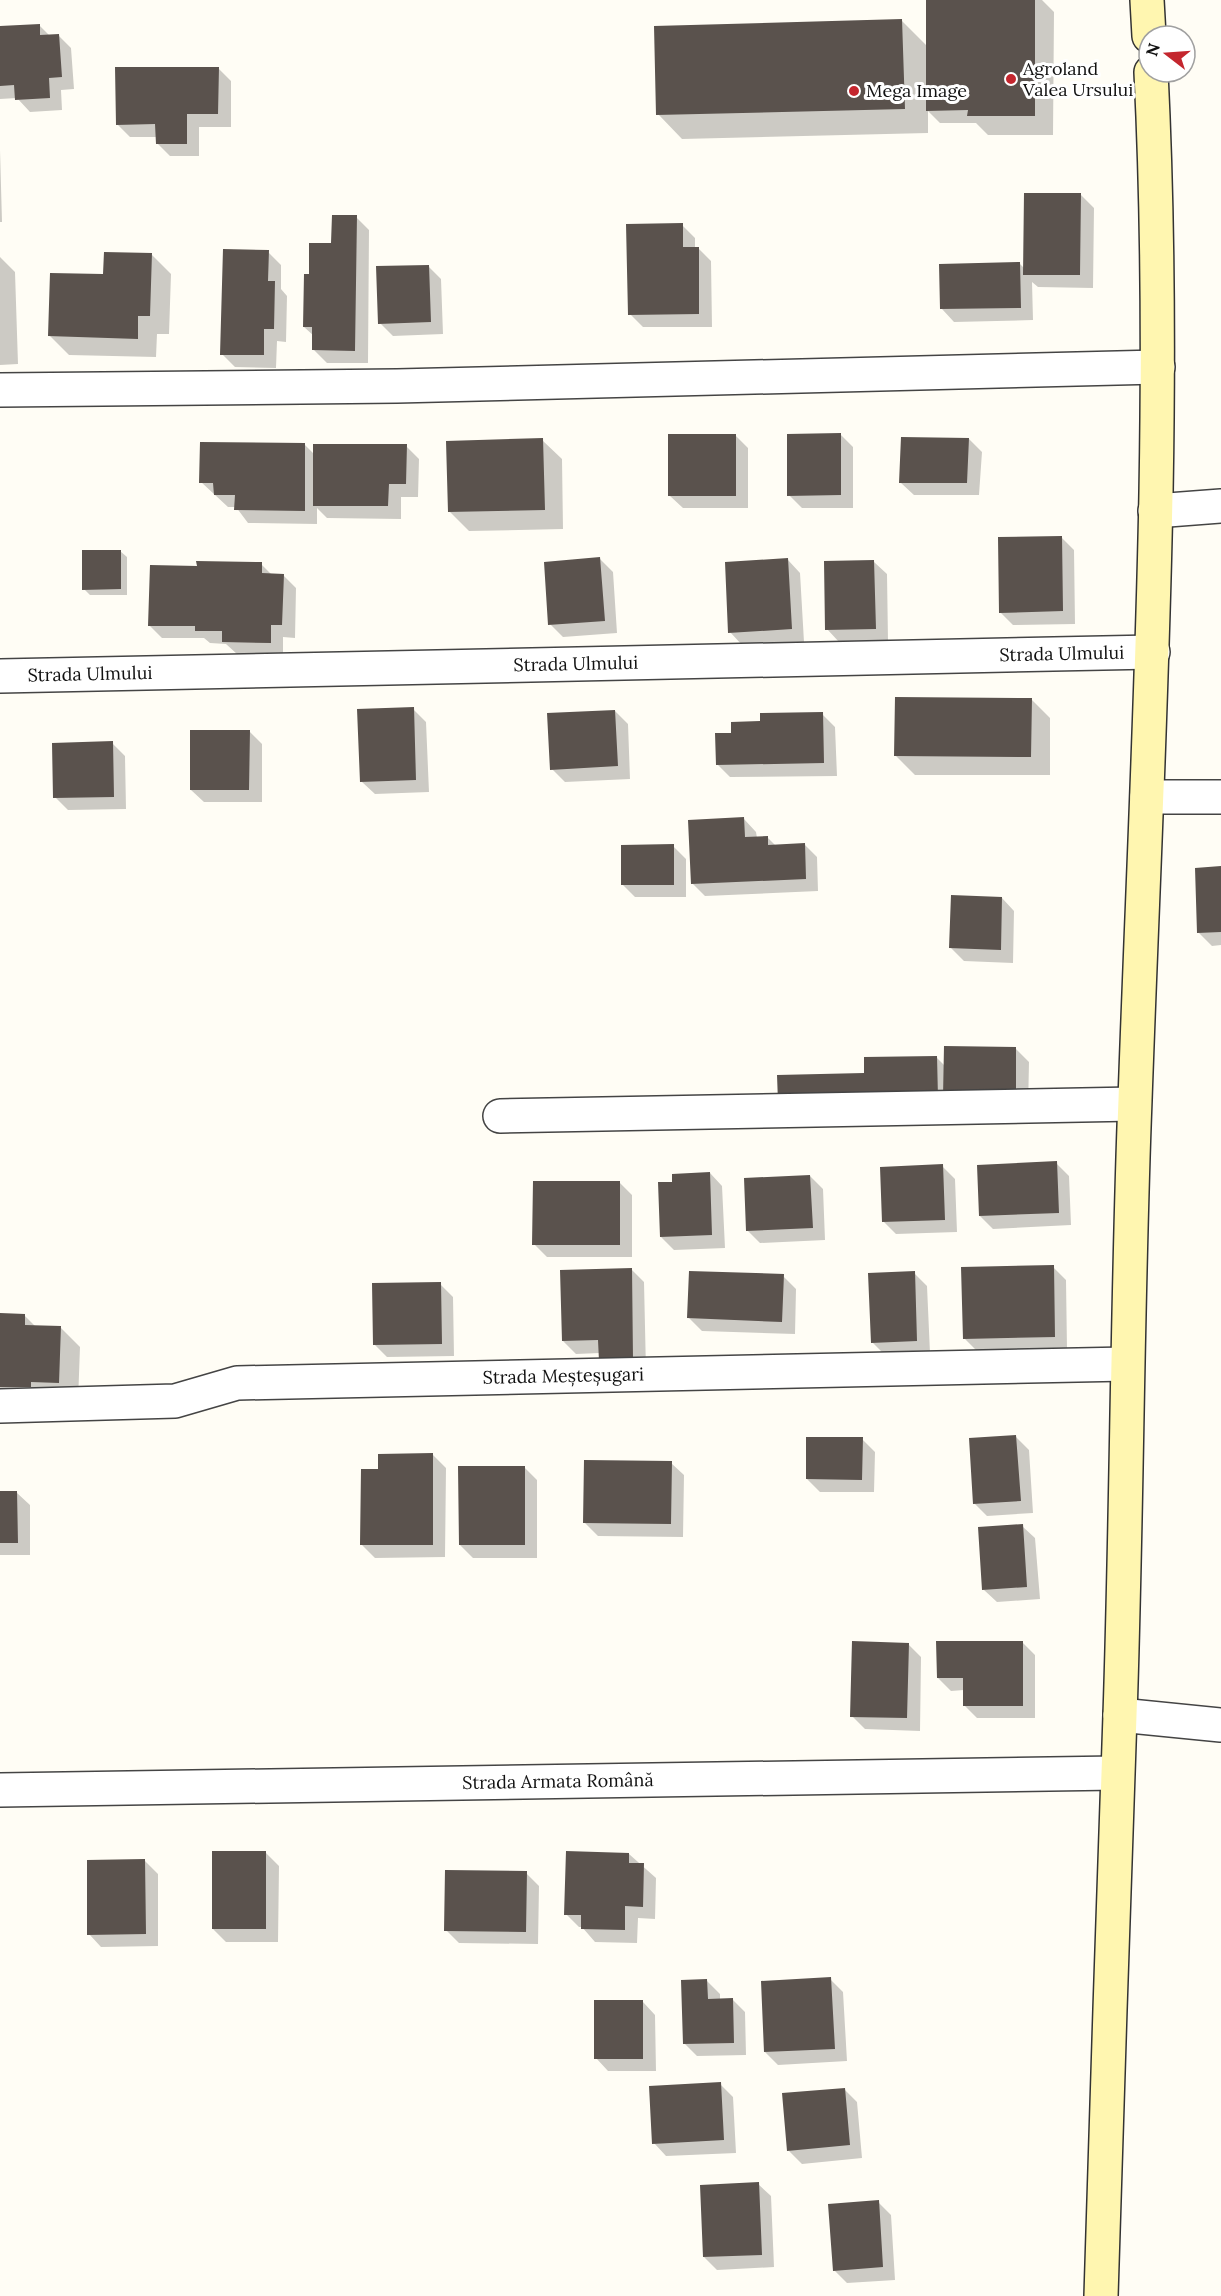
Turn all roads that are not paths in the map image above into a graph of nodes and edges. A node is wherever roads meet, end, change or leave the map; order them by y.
1 (1148, 0) edge
2 (1149, 24) edge
3 (1152, 84) edge
4 (1158, 367) junction
5 (0, 390) edge
6 (1221, 506) edge
7 (1155, 511) junction
8 (1153, 652) junction
9 (0, 676) edge
10 (1147, 797) junction
11 (1221, 797) edge
12 (1134, 1104) junction
13 (500, 1116) dead end
14 (1128, 1364) junction
15 (0, 1406) edge
16 (1120, 1715) junction
17 (1221, 1725) edge
18 (1117, 1773) junction
19 (0, 1790) edge
20 (1101, 2296) edge

1 - 2 main road
3 - 4 main road
4 - 5 street
4 - 7 main road
6 - 7 street
7 - 8 main road
8 - 9 street, Strada Ulmului
8 - 10 main road
10 - 11 street
10 - 12 main road
12 - 13 street
12 - 14 main road
14 - 15 street, Strada Meșteșugari
14 - 16 main road
16 - 17 street
16 - 18 main road
18 - 19 street, Strada Armata Română
18 - 20 main road

